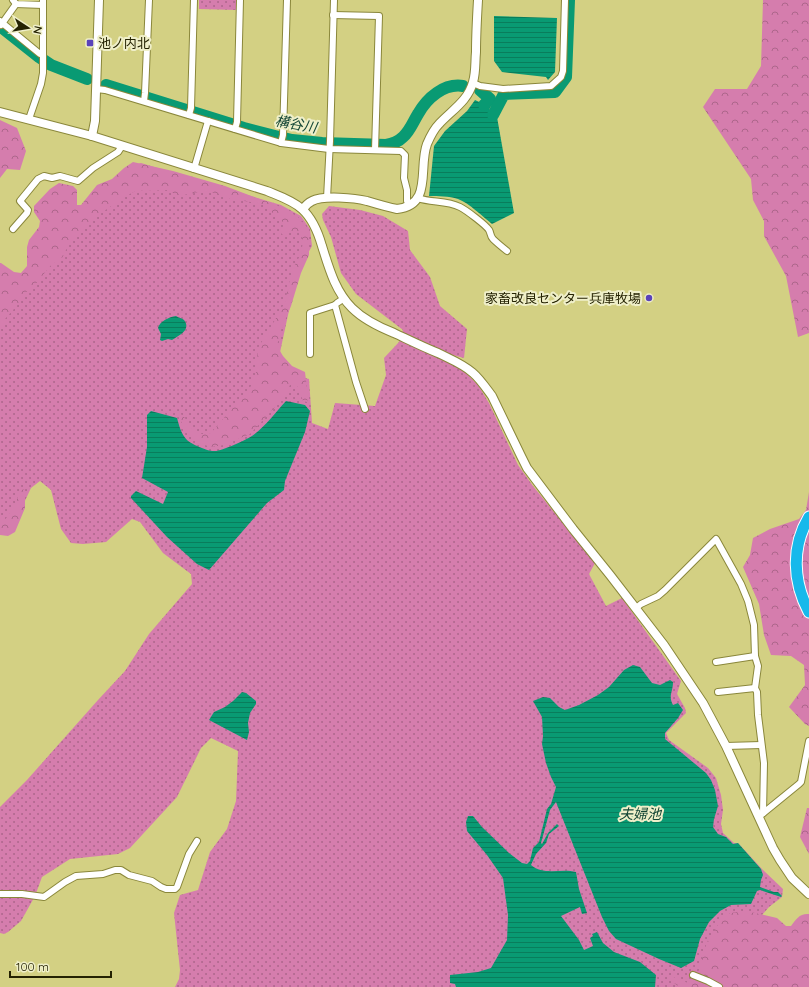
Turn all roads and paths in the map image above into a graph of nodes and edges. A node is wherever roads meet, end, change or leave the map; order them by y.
1 (99, 0) edge
2 (148, 0) edge
3 (194, 0) edge
4 (240, 0) edge
5 (286, 0) edge
6 (334, 0) edge
7 (478, 0) edge
8 (565, 0) edge
9 (15, 2) edge
10 (43, 2) edge
11 (333, 15) junction
12 (1, 24) edge
13 (43, 59) junction
14 (473, 83) junction
15 (96, 89) junction
16 (144, 98) junction
17 (0, 112) edge
18 (190, 112) junction
19 (29, 119) junction
20 (208, 121) junction
21 (236, 126) junction
22 (92, 136) junction
23 (282, 139) junction
24 (329, 145) junction
25 (122, 146) junction
26 (375, 150) junction
27 (194, 169) junction
28 (327, 198) junction
29 (418, 198) junction
30 (410, 205) junction
31 (303, 209) junction
32 (13, 229) dead end
33 (507, 251) dead end
34 (343, 299) junction
35 (335, 305) junction
36 (310, 354) dead end
37 (365, 409) dead end
38 (809, 517) edge
39 (636, 608) junction
40 (809, 612) edge
41 (755, 656) junction
42 (716, 662) dead end
43 (755, 688) junction
44 (718, 692) dead end
45 (809, 742) edge
46 (762, 745) junction
47 (726, 746) junction
48 (761, 816) junction
49 (197, 841) dead end
50 (0, 894) edge
51 (809, 894) edge
52 (693, 975) dead end
53 (719, 987) edge

1 - 15 street
2 - 16 street
3 - 18 street
4 - 21 street
5 - 23 street
6 - 11 street
7 - 14 street
8 - 14 street
9 - 10 street
9 - 12 street
10 - 13 street
11 - 24 street
11 - 26 street
12 - 13 street
13 - 19 street
14 - 29 street
15 - 16 street
15 - 22 street
16 - 18 street
17 - 19 street
18 - 20 street
19 - 22 street
20 - 21 street
20 - 27 street
21 - 23 street
22 - 25 street
23 - 24 street
24 - 26 street
24 - 28 street
25 - 27 street
25 - 32 street
26 - 30 street
27 - 31 street
28 - 30 street
28 - 31 street
29 - 30 street
29 - 33 street
31 - 34 street
34 - 35 street
34 - 39 street
35 - 36 street
35 - 37 street
38 - 40 highway
39 - 41 street
39 - 47 street
41 - 42 street
41 - 43 street
43 - 44 street
43 - 46 street
45 - 48 street
46 - 47 street
46 - 48 street
47 - 48 street
48 - 51 street
49 - 50 street
52 - 53 street

